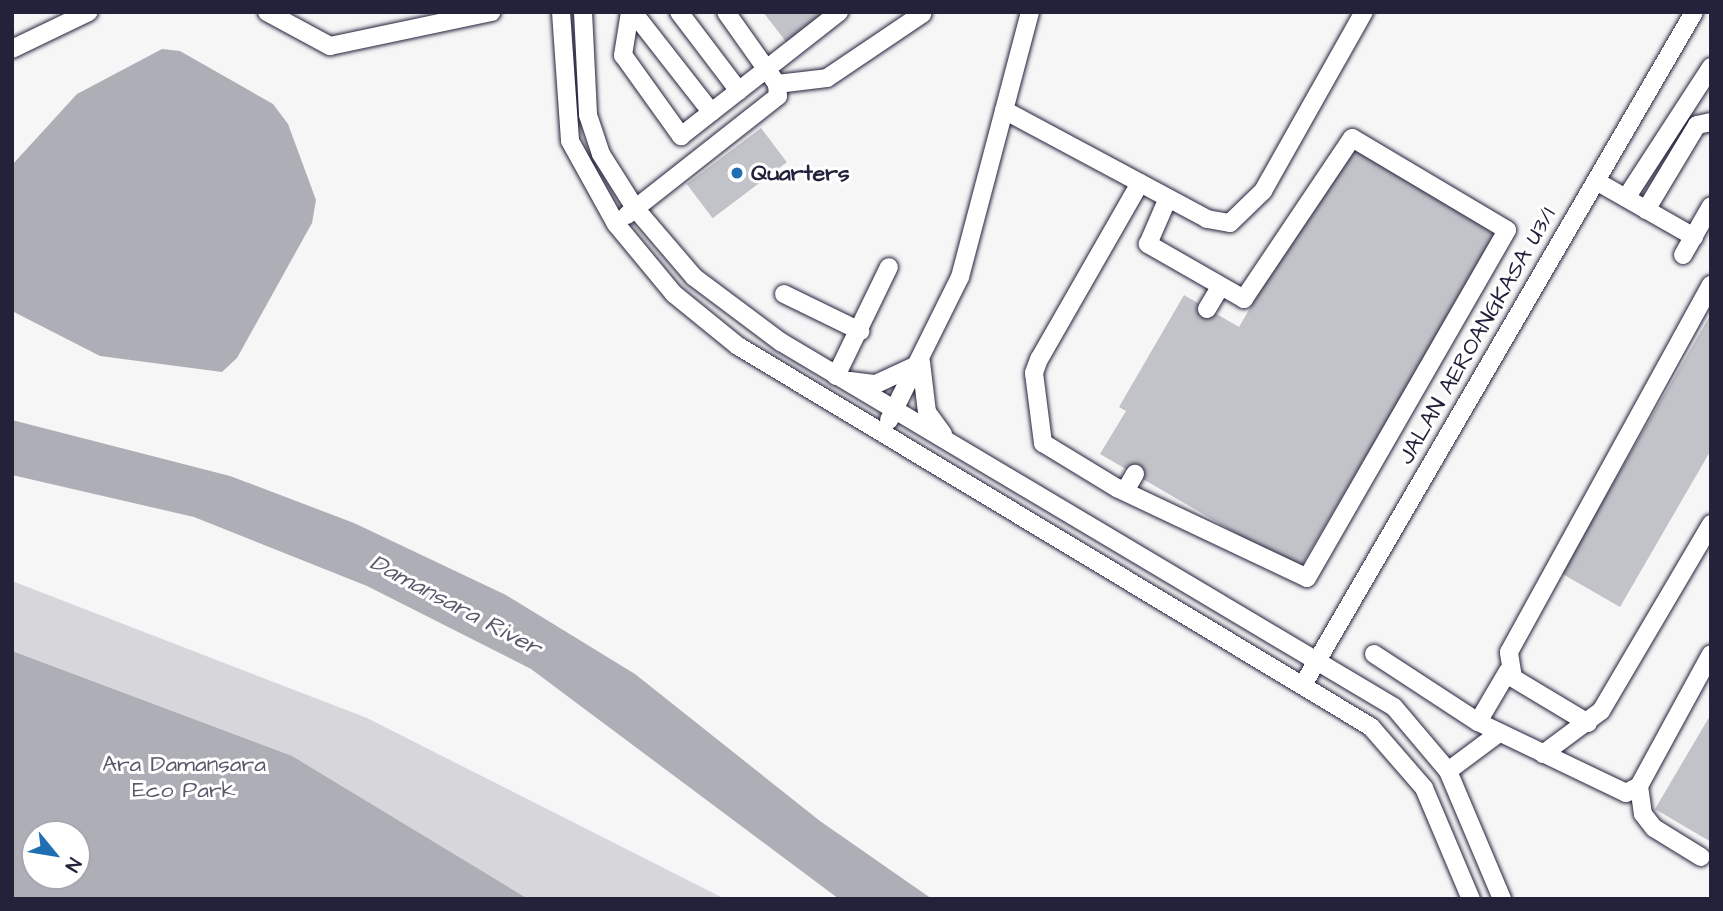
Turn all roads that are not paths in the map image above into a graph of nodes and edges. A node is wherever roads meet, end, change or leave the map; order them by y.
1 (89, 12) edge
2 (267, 12) edge
3 (491, 12) edge
4 (561, 12) edge
5 (583, 12) edge
6 (631, 12) edge
7 (679, 12) edge
8 (726, 12) edge
9 (839, 12) edge
10 (1030, 12) edge
11 (1364, 12) edge
12 (1694, 12) edge
13 (922, 14) dead end
14 (12, 49) edge
15 (1708, 76) edge
16 (772, 77) junction
17 (739, 91) junction
18 (1003, 110) junction
19 (711, 112) junction
20 (1711, 122) edge
21 (681, 136) junction
22 (698, 160) junction
23 (1596, 181) junction
24 (1140, 183) junction
25 (1168, 198) junction
26 (1626, 198) junction
27 (1711, 206) edge
28 (635, 208) junction
29 (1646, 210) junction
30 (616, 224) junction
31 (1693, 237) junction
32 (1683, 255) dead end
33 (889, 267) dead end
34 (1711, 285) edge
35 (1220, 287) junction
36 (784, 295) dead end
37 (1207, 309) dead end
38 (860, 331) junction
39 (921, 362) junction
40 (839, 378) junction
41 (895, 410) junction
42 (881, 432) junction
43 (947, 440) junction
44 (1135, 474) dead end
45 (1125, 491) junction
46 (1711, 524) edge
47 (1374, 654) dead end
48 (1711, 654) edge
49 (1318, 659) junction
50 (1508, 671) junction
51 (1303, 685) junction
52 (1478, 722) junction
53 (1588, 723) junction
54 (1499, 733) junction
55 (1543, 754) junction
56 (1448, 771) junction
57 (1639, 786) junction
58 (1701, 857) dead end
59 (1471, 899) edge
60 (1502, 899) edge

1 - 14 street
2 - 3 street
4 - 30 street
5 - 28 street
6 - 19 street
6 - 21 street
7 - 17 street
8 - 16 street
9 - 16 street
10 - 18 street
11 - 25 street
12 - 23 street, JALAN AEROANGKASA U3/1
13 - 16 street
15 - 26 street
16 - 17 street
16 - 22 street
17 - 19 street
18 - 24 street
18 - 39 street
19 - 21 street
20 - 29 street
21 - 22 street
22 - 28 street
23 - 26 street
23 - 49 street, JALAN AEROANGKASA U3/1
24 - 25 street
24 - 45 street
25 - 35 street
26 - 29 street
27 - 31 street
28 - 30 street
28 - 40 street
29 - 31 street
30 - 42 street
31 - 32 street
33 - 38 street
34 - 50 street
35 - 37 street
35 - 45 street
36 - 38 street
38 - 40 street
39 - 40 street
39 - 41 street
39 - 43 street
40 - 41 street
41 - 42 street
41 - 43 street
42 - 51 street
43 - 49 street
44 - 45 street
46 - 53 street
47 - 52 street
48 - 57 street
49 - 51 street, JALAN AEROANGKASA U3/1
49 - 56 street
50 - 52 street
50 - 53 street
51 - 59 street
52 - 54 street
53 - 55 street
54 - 55 street
54 - 56 street
55 - 57 street
56 - 60 street
57 - 58 street

